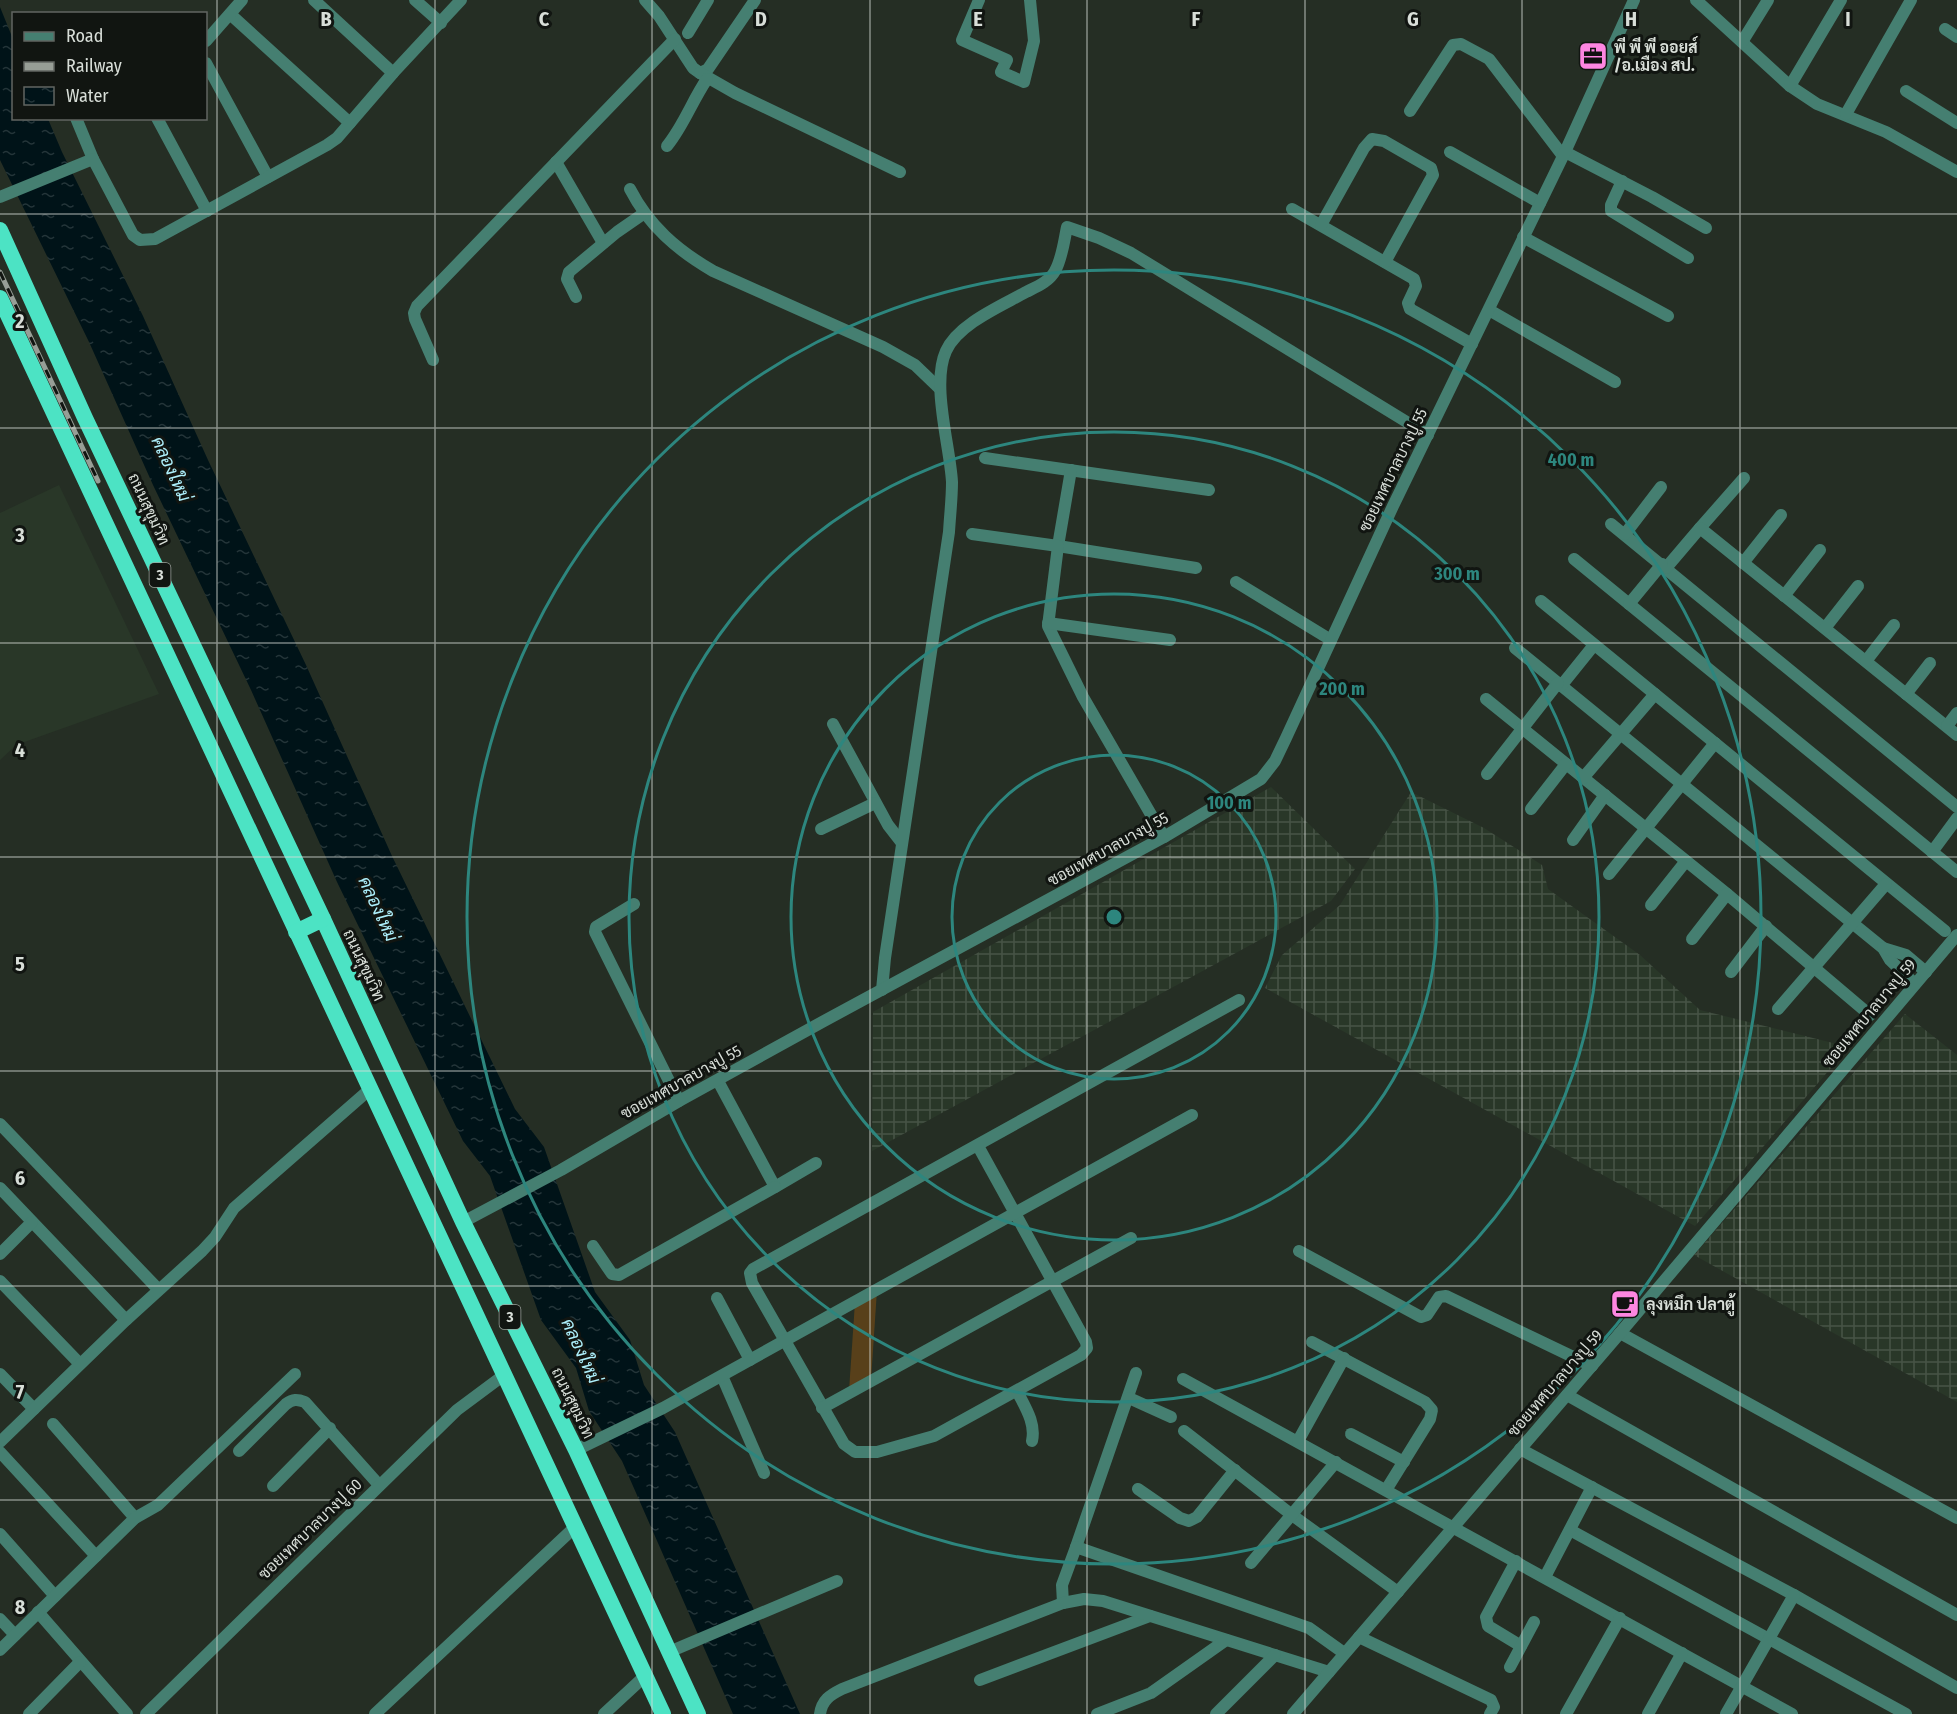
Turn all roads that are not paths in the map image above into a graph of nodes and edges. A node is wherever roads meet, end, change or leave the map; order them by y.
1 (242, 0) edge
2 (314, 0) edge
3 (415, 0) edge
4 (461, 0) edge
5 (645, 0) edge
6 (708, 0) edge
7 (755, 0) edge
8 (979, 0) edge
9 (1030, 0) edge
10 (1698, 0) edge
11 (1767, 0) edge
12 (1841, 0) edge
13 (1911, 0) edge
14 (1629, 3) edge
15 (230, 14) junction
16 (441, 22) junction
17 (1945, 29) dead end
18 (688, 33) dead end
19 (1957, 37) edge
20 (207, 40) edge
21 (1742, 42) junction
22 (671, 43) junction
23 (207, 65) edge
24 (393, 73) junction
25 (704, 76) junction
26 (1790, 86) junction
27 (1906, 91) dead end
28 (1410, 111) dead end
29 (1846, 114) junction
30 (77, 120) edge
31 (158, 120) edge
32 (350, 123) junction
33 (1957, 123) edge
34 (667, 146) dead end
35 (1450, 152) dead end
36 (1564, 154) junction
37 (93, 159) junction
38 (556, 162) junction
39 (900, 172) dead end
40 (1957, 172) edge
41 (268, 177) junction
42 (1622, 181) junction
43 (630, 189) dead end
44 (2, 196) edge
45 (1540, 203) junction
46 (1292, 209) dead end
47 (207, 211) junction
48 (644, 214) junction
49 (1321, 225) junction
50 (1706, 228) dead end
51 (0, 230) edge
52 (1523, 237) junction
53 (603, 243) junction
54 (1688, 258) dead end
55 (1385, 262) junction
56 (576, 297) dead end
57 (0, 298) edge
58 (1489, 309) junction
59 (1668, 316) dead end
60 (1472, 344) junction
61 (434, 360) dead end
62 (1615, 382) dead end
63 (940, 389) junction
64 (1428, 435) junction
65 (986, 458) dead end
66 (1071, 470) junction
67 (1744, 478) dead end
68 (1661, 487) dead end
69 (1209, 490) dead end
70 (1781, 515) dead end
71 (1611, 524) dead end
72 (1700, 528) junction
73 (972, 534) dead end
74 (1625, 534) junction
75 (1058, 546) junction
76 (1820, 550) dead end
77 (1574, 559) dead end
78 (1743, 563) junction
79 (1664, 566) junction
80 (1196, 568) dead end
81 (1236, 582) dead end
82 (1858, 586) dead end
83 (1784, 596) junction
84 (1541, 601) dead end
85 (1629, 604) junction
86 (1048, 623) junction
87 (1894, 625) dead end
88 (1825, 628) junction
89 (1170, 640) dead end
90 (1331, 640) junction
91 (1594, 645) junction
92 (1515, 648) dead end
93 (1866, 661) junction
94 (1930, 663) dead end
95 (1559, 685) junction
96 (1655, 694) junction
97 (1906, 694) junction
98 (1486, 699) dead end
99 (1957, 713) edge
100 (833, 724) dead end
101 (1947, 726) junction
102 (1524, 728) junction
103 (1620, 735) junction
104 (1957, 735) edge
105 (1715, 743) junction
106 (1566, 764) junction
107 (1487, 774) dead end
108 (1583, 778) junction
109 (1682, 784) junction
110 (1605, 795) junction
111 (875, 803) junction
112 (1957, 807) edge
113 (1531, 809) dead end
114 (1957, 819) edge
115 (1645, 827) junction
116 (821, 829) dead end
117 (1164, 837) junction
118 (1573, 840) dead end
119 (902, 843) junction
120 (1932, 852) junction
121 (1686, 861) junction
122 (1957, 872) edge
123 (1609, 874) dead end
124 (1886, 884) junction
125 (1727, 894) junction
126 (634, 904) dead end
127 (1651, 906) dead end
128 (323, 919) junction
129 (1852, 923) junction
130 (1766, 926) junction
131 (296, 932) junction
132 (1951, 933) edge
133 (1692, 939) dead end
134 (1883, 948) junction
135 (1812, 967) junction
136 (1731, 972) dead end
137 (1926, 972) junction
138 (1915, 984) junction
139 (882, 990) junction
140 (1239, 1000) dead end
141 (1778, 1009) dead end
142 (1870, 1015) dead end
143 (718, 1081) junction
144 (369, 1090) junction
145 (679, 1101) junction
146 (1192, 1115) dead end
147 (0, 1124) edge
148 (978, 1146) junction
149 (816, 1163) dead end
150 (775, 1187) junction
151 (0, 1188) edge
152 (1015, 1214) junction
153 (32, 1222) junction
154 (463, 1222) junction
155 (1131, 1238) dead end
156 (592, 1246) dead end
157 (1299, 1251) dead end
158 (0, 1254) edge
159 (0, 1281) edge
160 (1052, 1281) junction
161 (158, 1289) junction
162 (717, 1298) dead end
163 (126, 1320) junction
164 (1620, 1332) junction
165 (784, 1341) junction
166 (1312, 1342) dead end
167 (1344, 1358) junction
168 (750, 1360) junction
169 (80, 1364) junction
170 (1592, 1366) junction
171 (1136, 1373) dead end
172 (0, 1374) edge
173 (295, 1374) dead end
174 (504, 1375) junction
175 (722, 1376) junction
176 (1183, 1379) dead end
177 (1017, 1391) junction
178 (1567, 1395) junction
179 (1129, 1398) junction
180 (822, 1408) junction
181 (34, 1409) junction
182 (1171, 1417) dead end
183 (53, 1424) dead end
184 (330, 1428) junction
185 (1184, 1431) dead end
186 (1351, 1434) dead end
187 (1032, 1440) dead end
188 (1298, 1441) junction
189 (0, 1442) edge
190 (1520, 1449) junction
191 (576, 1450) junction
192 (239, 1451) dead end
193 (0, 1452) edge
194 (1335, 1462) junction
195 (1404, 1462) junction
196 (1234, 1470) junction
197 (764, 1473) dead end
198 (379, 1485) junction
199 (273, 1486) dead end
200 (1592, 1487) junction
201 (1138, 1489) dead end
202 (1386, 1490) junction
203 (1292, 1515) junction
204 (135, 1518) junction
205 (1957, 1518) edge
206 (575, 1527) junction
207 (1454, 1527) junction
208 (1570, 1530) junction
209 (0, 1534) edge
210 (1076, 1547) junction
211 (96, 1556) junction
212 (1516, 1561) junction
213 (1251, 1563) dead end
214 (1545, 1577) junction
215 (837, 1581) dead end
216 (1398, 1592) junction
217 (1794, 1595) junction
218 (55, 1596) junction
219 (1064, 1603) junction
220 (38, 1612) junction
221 (1957, 1615) edge
222 (1150, 1616) junction
223 (1620, 1618) junction
224 (0, 1619) edge
225 (1534, 1622) dead end
226 (15, 1635) junction
227 (1359, 1637) junction
228 (1769, 1639) junction
229 (1226, 1640) junction
230 (1521, 1646) junction
231 (0, 1650) edge
232 (669, 1652) junction
233 (1344, 1653) junction
234 (1682, 1653) junction
235 (1275, 1655) junction
236 (80, 1662) junction
237 (1510, 1667) dead end
238 (1329, 1672) junction
239 (645, 1676) junction
240 (980, 1680) dead end
241 (1741, 1687) junction
242 (1957, 1688) edge
243 (29, 1714) edge
244 (127, 1714) edge
245 (146, 1714) edge
246 (375, 1714) edge
247 (604, 1714) edge
248 (663, 1714) edge
249 (698, 1714) edge
250 (820, 1714) edge
251 (1097, 1714) edge
252 (1216, 1714) edge
253 (1293, 1714) edge
254 (1490, 1714) edge
255 (1566, 1714) edge
256 (1648, 1714) edge
257 (1726, 1714) edge
258 (1792, 1714) edge
259 (1906, 1714) edge

1 - 15 street
2 - 24 street
3 - 16 street
4 - 16 street
5 - 22 street
6 - 18 street
7 - 25 street
8 - 9 street
10 - 21 street
11 - 21 street
12 - 26 street
13 - 29 street
14 - 36 street, ซอยเทศบาลบางปู 55
15 - 20 street
15 - 32 street
16 - 24 street
17 - 19 street
21 - 26 street
22 - 25 street
22 - 38 street
23 - 41 street
24 - 32 street
25 - 34 street
25 - 39 street
26 - 29 street
27 - 33 street
28 - 36 street
29 - 40 street
30 - 37 street
31 - 47 street
32 - 41 street
35 - 45 street
36 - 42 street
36 - 45 street, ซอยเทศบาลบางปู 55
37 - 44 street
37 - 47 street
38 - 53 street
38 - 61 street
41 - 47 street
42 - 50 street
42 - 54 street
43 - 48 street
45 - 52 street, ซอยเทศบาลบางปู 55
46 - 49 street
48 - 53 street
48 - 63 street
49 - 55 street
49 - 55 street
51 - 128 highway, ถนนสุขุมวิท / 3
52 - 58 street, ซอยเทศบาลบางปู 55
52 - 59 street
53 - 56 street
55 - 60 street
57 - 131 highway, 3
58 - 60 street, ซอยเทศบาลบางปู 55
58 - 62 street
60 - 64 street, ซอยเทศบาลบางปู 55
63 - 64 street
63 - 119 street
64 - 90 street, ซอยเทศบาลบางปู 55
65 - 66 street
66 - 69 street
66 - 75 street
67 - 72 street
68 - 74 street
70 - 78 street
71 - 74 street
72 - 78 street
72 - 79 street
73 - 75 street
74 - 79 street
75 - 80 street
75 - 86 street
76 - 83 street
77 - 85 street
78 - 83 street
79 - 85 street
79 - 112 street
81 - 90 street
82 - 88 street
83 - 88 street
84 - 91 street
85 - 120 street
86 - 89 street
86 - 117 street
87 - 93 street
88 - 93 street
90 - 117 street, ซอยเทศบาลบางปู 55
91 - 95 street
91 - 96 street
92 - 95 street
93 - 97 street
94 - 97 street
95 - 102 street
95 - 103 street
96 - 103 street
96 - 105 street
97 - 101 street
98 - 102 street
99 - 101 street
100 - 111 street
101 - 104 street
102 - 106 street
102 - 107 street
103 - 108 street
103 - 109 street
105 - 109 street
105 - 124 street
106 - 108 street
106 - 113 street
108 - 110 street
109 - 115 street
109 - 129 street
110 - 115 street
110 - 118 street
111 - 116 street
111 - 119 street
114 - 120 street
115 - 121 street
115 - 123 street
117 - 139 street, ซอยเทศบาลบางปู 55
119 - 139 street
120 - 122 street
121 - 125 street
121 - 127 street
124 - 129 street
124 - 132 street
125 - 130 street
125 - 133 street
126 - 145 street
128 - 131 highway
128 - 154 highway, ถนนสุขุมวิท / 3
129 - 134 street
129 - 135 street
130 - 135 street
130 - 136 street
131 - 144 highway, 3
132 - 137 street, ซอยเทศบาลบางปู 59
134 - 137 street
134 - 138 street
135 - 141 street
135 - 142 street
137 - 138 street, ซอยเทศบาลบางปู 59
138 - 164 street, ซอยเทศบาลบางปู 59
139 - 143 street, ซอยเทศบาลบางปู 55
140 - 148 street
143 - 145 street, ซอยเทศบาลบางปู 55
143 - 150 street
144 - 161 street
144 - 174 highway, 3
145 - 154 street, ซอยเทศบาลบางปู 55
146 - 152 street
147 - 161 street
148 - 152 street
148 - 165 street
149 - 150 street
150 - 156 street
151 - 153 street
152 - 160 street
152 - 165 street
153 - 158 street
153 - 163 street
154 - 191 highway, ถนนสุขุมวิท / 3
155 - 160 street
157 - 170 street
159 - 169 street
160 - 177 street
160 - 180 street
161 - 163 street
162 - 168 street
163 - 169 street
164 - 170 street, ซอยเทศบาลบางปู 59
164 - 205 street
165 - 168 street
165 - 180 street
166 - 167 street
167 - 188 street
167 - 195 street
168 - 175 street
169 - 181 street
170 - 178 street, ซอยเทศบาลบางปู 59
171 - 179 street
172 - 181 street
173 - 204 street
174 - 198 street, ซอยเทศบาลบางปู 60
174 - 206 highway, 3
175 - 191 street
175 - 197 street
176 - 188 street
177 - 180 street
177 - 187 street
178 - 190 street, ซอยเทศบาลบางปู 59
178 - 221 street
179 - 182 street
179 - 210 street
181 - 189 street
183 - 204 street
184 - 192 street
184 - 198 street
184 - 199 street
185 - 196 street
186 - 195 street
188 - 194 street
190 - 200 street
190 - 207 street, ซอยเทศบาลบางปู 59
191 - 232 highway, ถนนสุขุมวิท / 3
193 - 211 street
194 - 202 street
194 - 203 street
195 - 202 street
196 - 201 street
196 - 203 street
198 - 245 street, ซอยเทศบาลบางปู 60
200 - 208 street
200 - 217 street
202 - 207 street
203 - 213 street
203 - 216 street
204 - 211 street
206 - 239 highway, 3
206 - 246 street
207 - 212 street
207 - 216 street, ซอยเทศบาลบางปู 59
208 - 214 street
208 - 228 street
209 - 218 street
210 - 219 street
210 - 233 street
211 - 218 street
212 - 214 street
212 - 230 street
214 - 223 street
215 - 232 street
216 - 227 street, ซอยเทศบาลบางปู 59
217 - 228 street
217 - 242 street
218 - 220 street
219 - 222 street
219 - 250 street
220 - 226 street
220 - 236 street
222 - 229 street
222 - 240 street
223 - 234 street
223 - 255 street
224 - 226 street
225 - 230 street
226 - 231 street
227 - 233 street, ซอยเทศบาลบางปู 59
227 - 254 street
228 - 241 street
228 - 259 street
229 - 235 street
229 - 251 street
230 - 237 street
232 - 249 highway, ถนนสุขุมวิท / 3
233 - 238 street, ซอยเทศบาลบางปู 59
234 - 241 street
234 - 256 street
235 - 238 street
235 - 252 street
236 - 243 street
236 - 244 street
238 - 253 street, ซอยเทศบาลบางปู 59
239 - 247 street
239 - 248 highway, 3
241 - 257 street
241 - 258 street

